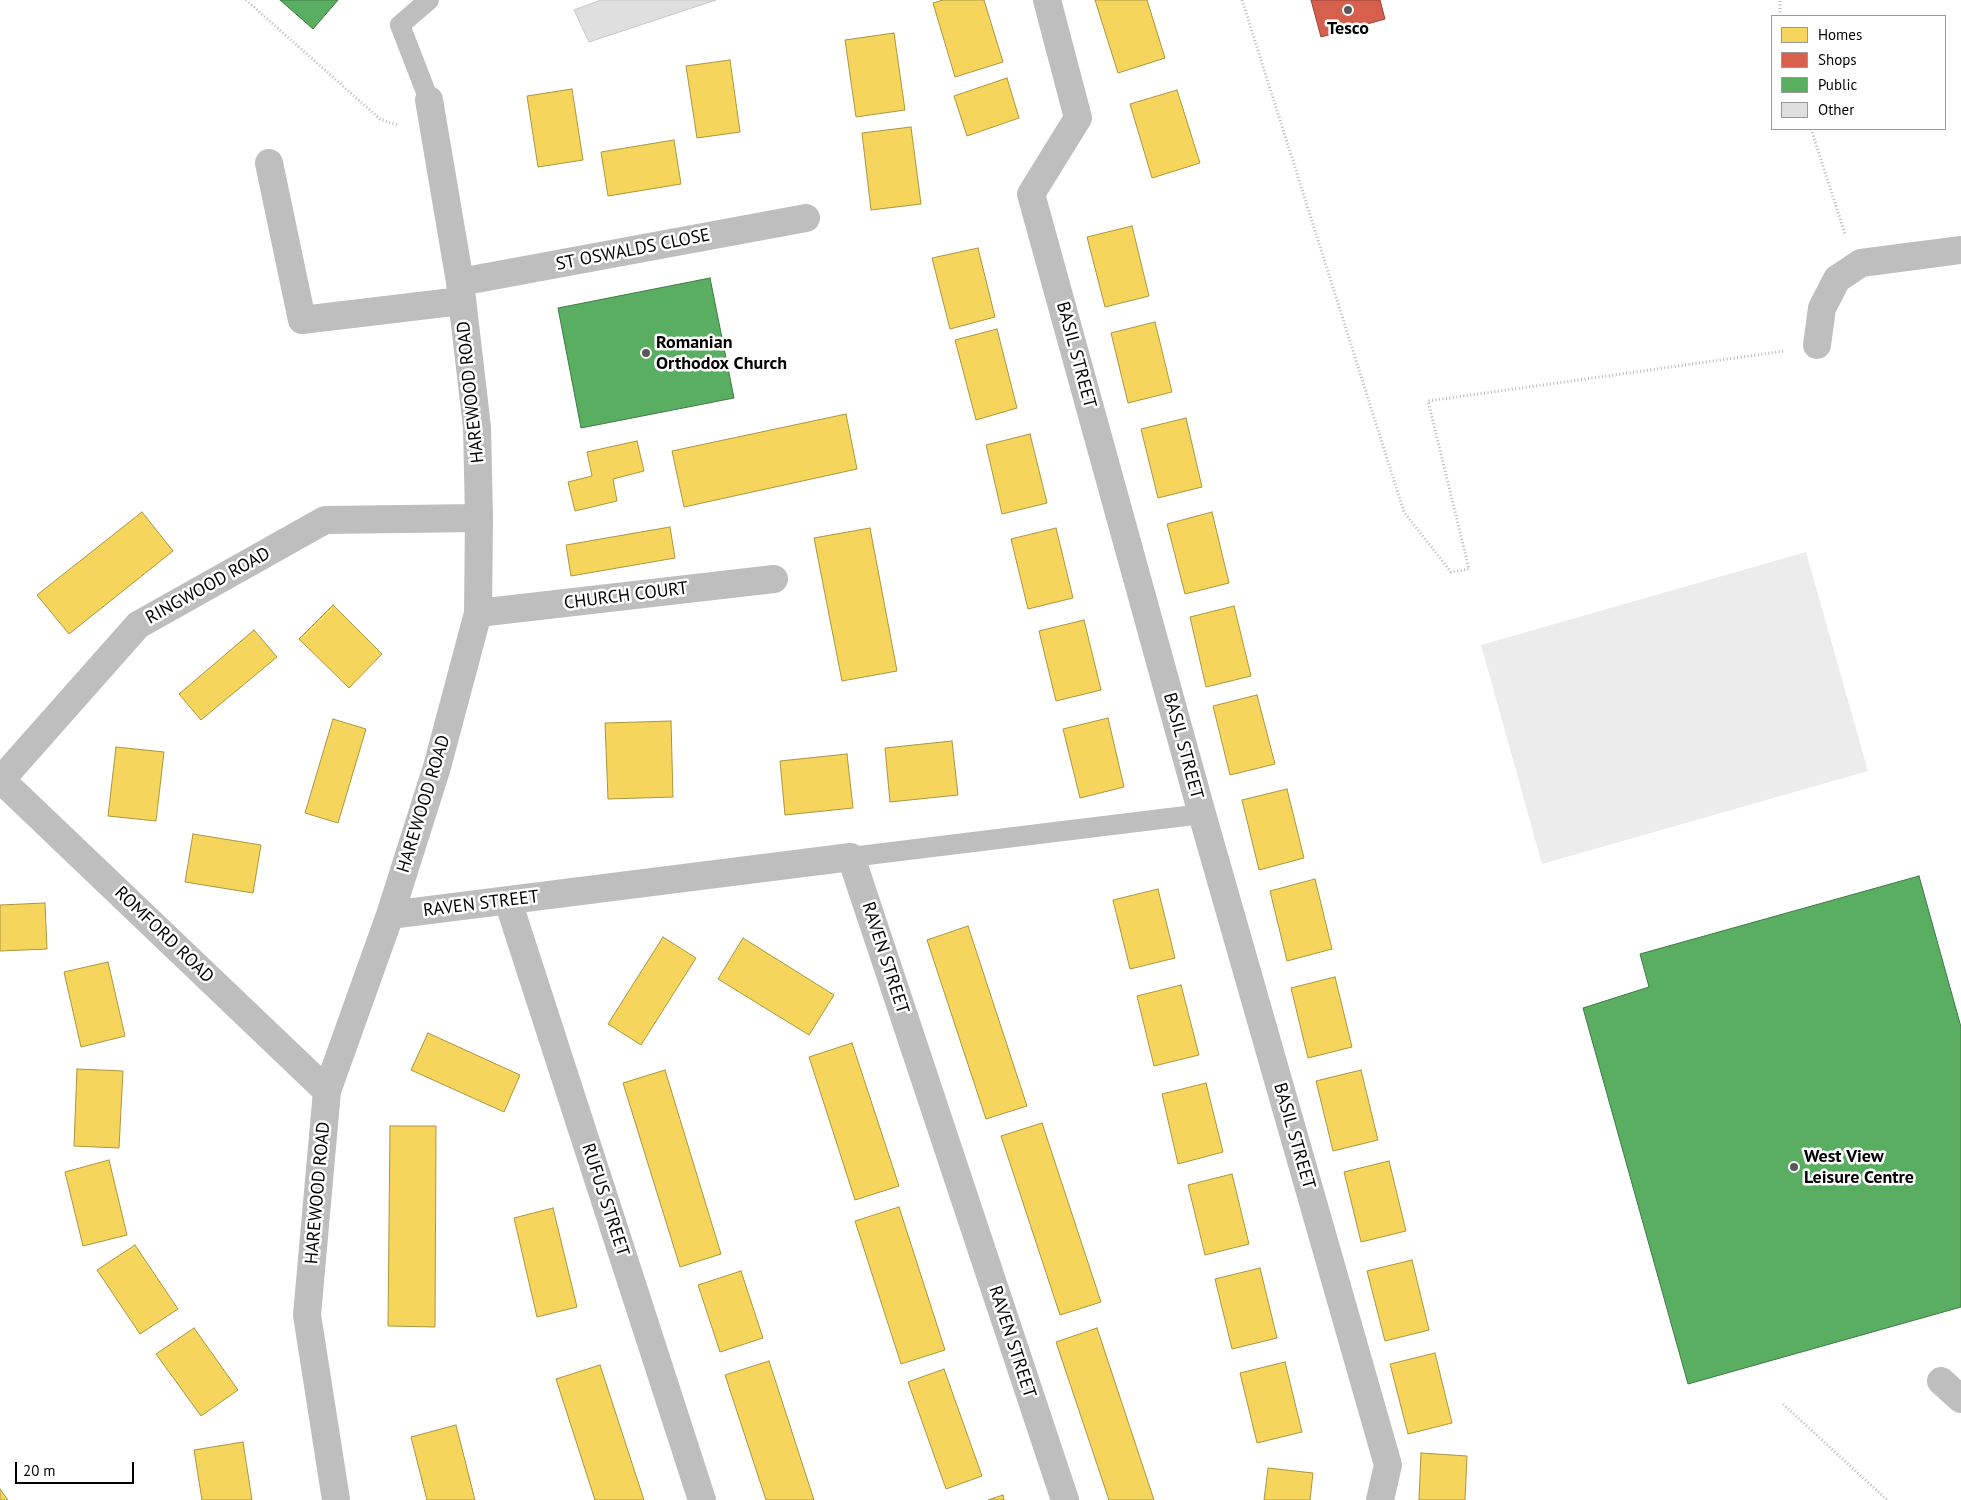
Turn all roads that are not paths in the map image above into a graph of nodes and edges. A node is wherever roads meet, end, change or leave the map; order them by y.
1 (429, 0) edge
2 (1047, 0) edge
3 (429, 100) joint
4 (269, 163) dead end
5 (806, 218) dead end
6 (1961, 250) edge
7 (460, 292) junction
8 (1817, 345) road end
9 (480, 518) junction
10 (774, 579) dead end
11 (478, 613) junction
12 (0, 780) edge
13 (1202, 814) junction
14 (851, 857) junction
15 (508, 901) junction
16 (390, 915) junction
17 (327, 1091) junction
18 (1941, 1381) dead end
19 (1961, 1399) edge
20 (336, 1500) edge
21 (702, 1500) edge
22 (1065, 1500) edge
23 (1380, 1500) edge

1 - 3 lane
2 - 13 street, BASIL STREET
3 - 7 street, HAREWOOD ROAD
4 - 7 street, ST OSWALDS CLOSE
5 - 7 street, ST OSWALDS CLOSE
6 - 8 street
7 - 9 street, HAREWOOD ROAD
9 - 11 street, HAREWOOD ROAD
9 - 12 street, RINGWOOD ROAD
10 - 11 street, CHURCH COURT
11 - 16 street, HAREWOOD ROAD
12 - 17 street, ROMFORD ROAD
13 - 14 lane
13 - 23 street, BASIL STREET
14 - 15 street, RAVEN STREET
14 - 22 street, RAVEN STREET
15 - 16 street, RAVEN STREET
15 - 21 street, RUFUS STREET
16 - 17 street, HAREWOOD ROAD
17 - 20 street, HAREWOOD ROAD
18 - 19 street

